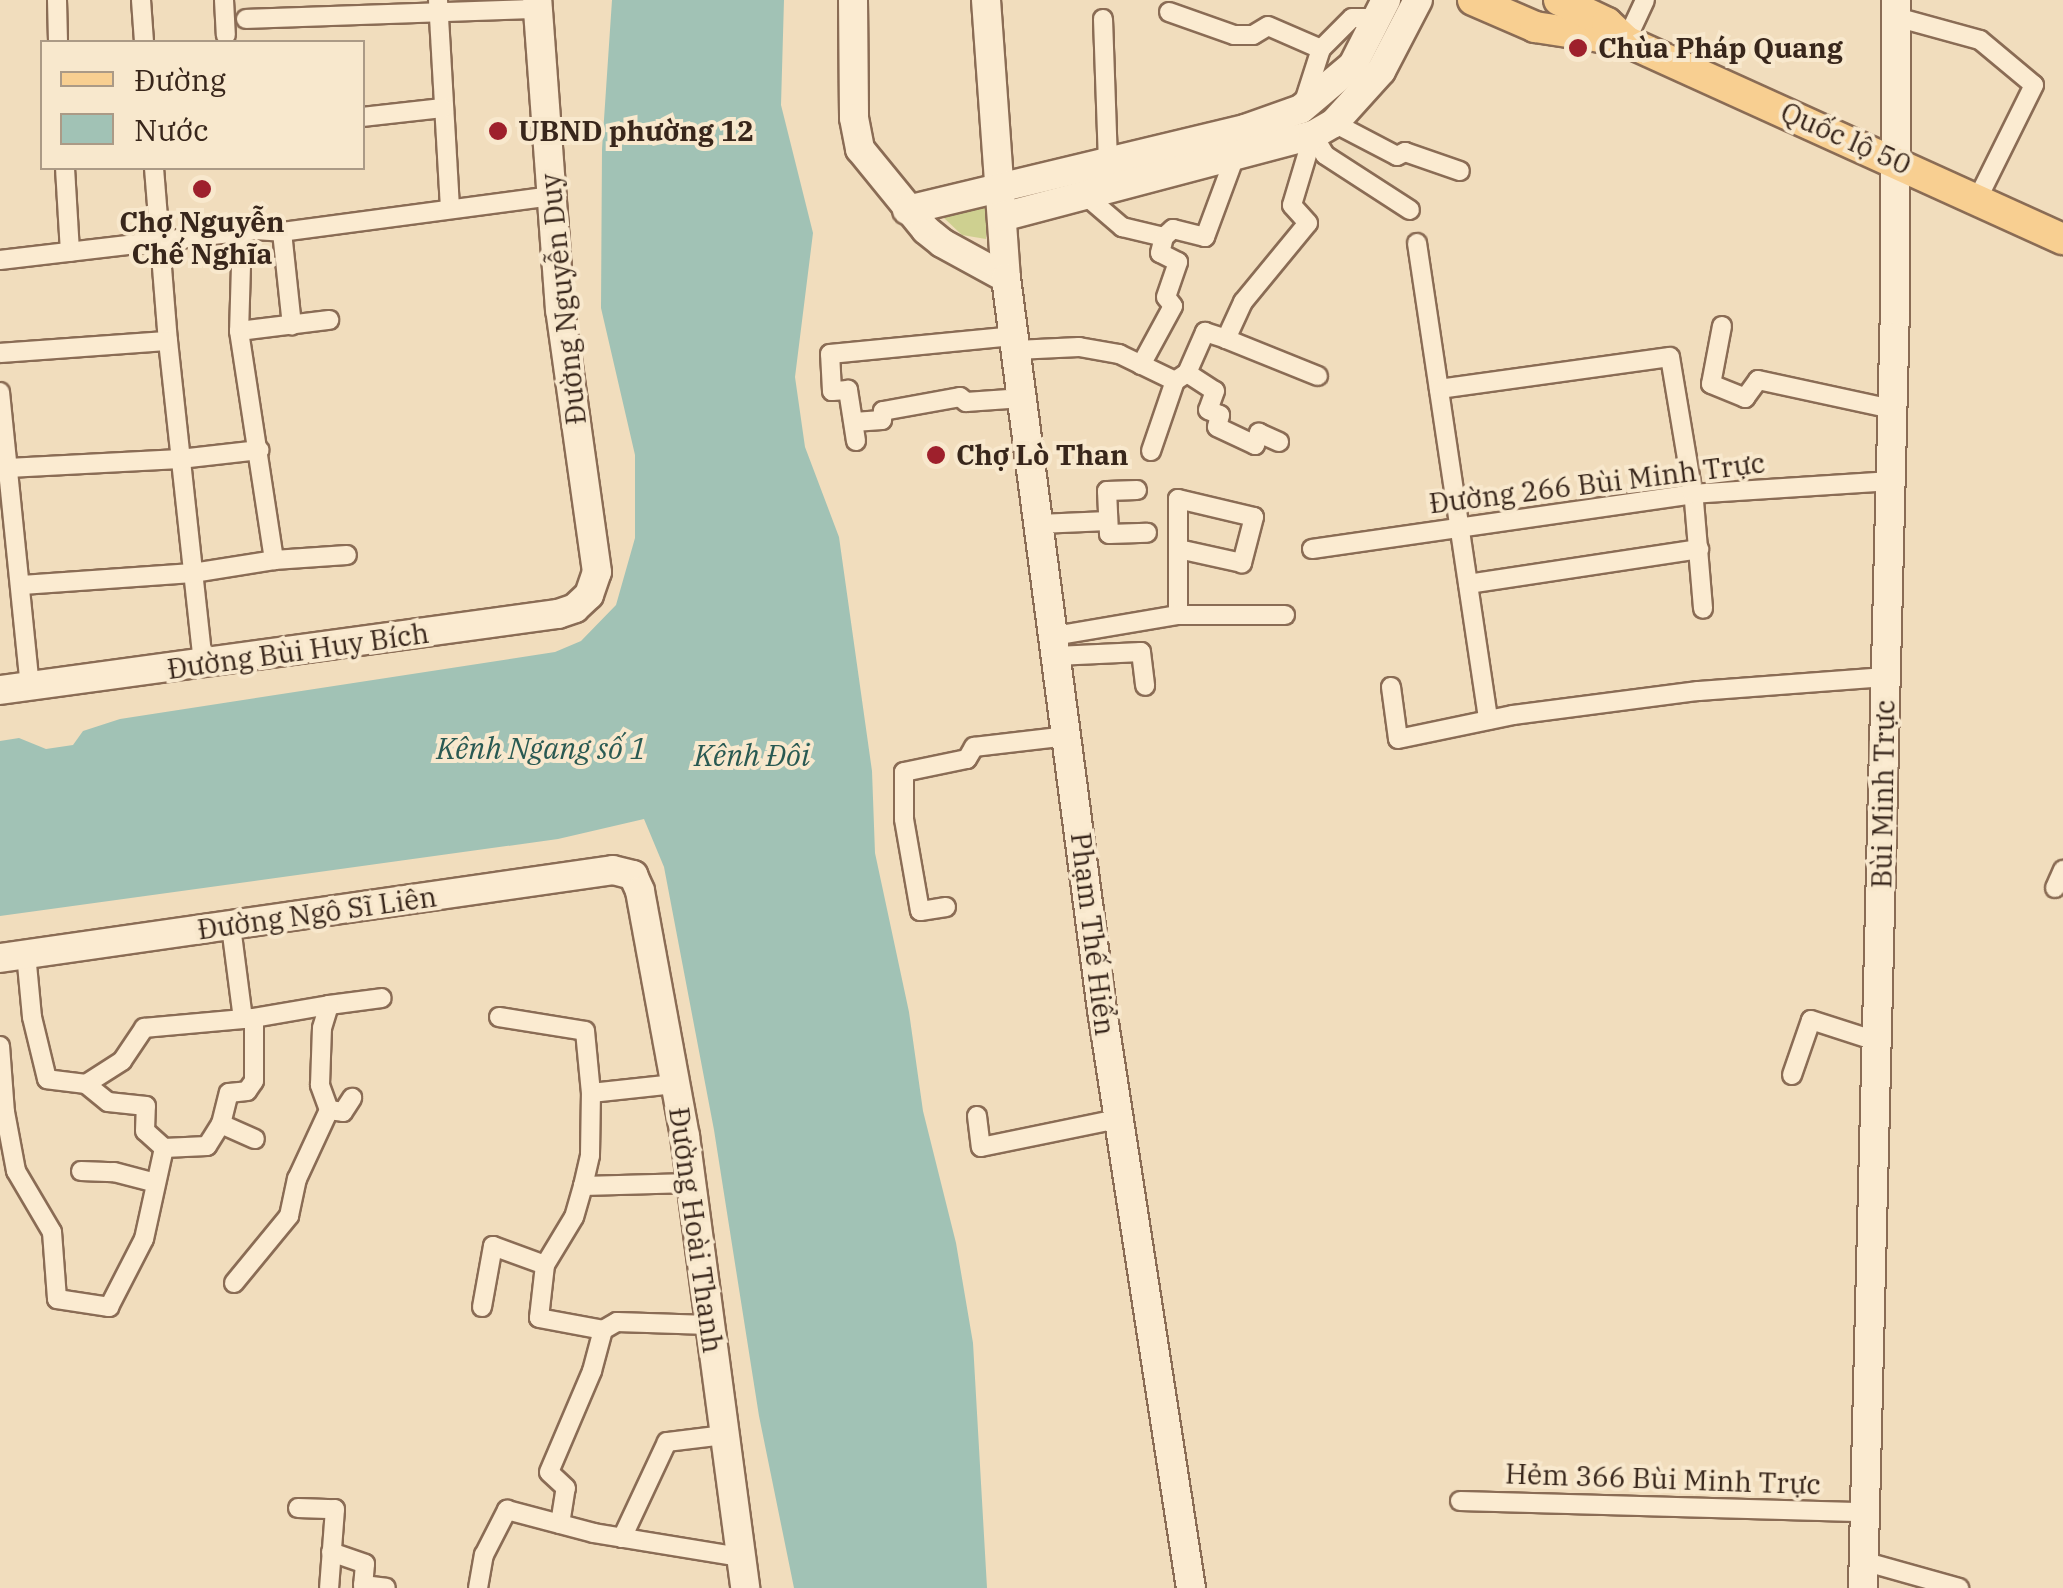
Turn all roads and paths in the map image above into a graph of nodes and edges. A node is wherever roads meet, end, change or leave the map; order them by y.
1 (56, 0) edge
2 (141, 0) edge
3 (224, 0) edge
4 (853, 0) edge
5 (986, 0) edge
6 (1418, 0) edge
7 (1473, 0) edge
8 (1559, 0) edge
9 (1645, 0) edge
10 (538, 5) edge
11 (439, 6) edge
12 (1896, 8) edge
13 (1382, 9) edge
14 (1169, 12) dead end
15 (1103, 18) dead end
16 (246, 20) dead end
17 (226, 35) dead end
18 (58, 40) edge
19 (143, 40) edge
20 (1626, 42) junction
21 (1321, 49) junction
22 (442, 108) junction
23 (365, 117) edge
24 (1316, 122) junction
25 (1244, 147) junction
26 (1896, 160) junction
27 (1108, 164) junction
28 (65, 170) edge
29 (154, 170) edge
30 (1460, 171) dead end
31 (997, 188) junction
32 (551, 196) junction
33 (1086, 196) junction
34 (1978, 200) junction
35 (450, 208) junction
36 (907, 210) junction
37 (1410, 210) dead end
38 (1002, 216) junction
39 (242, 232) junction
40 (282, 232) junction
41 (1164, 237) junction
42 (2063, 239) edge
43 (160, 242) junction
44 (1418, 243) dead end
45 (70, 252) junction
46 (0, 260) edge
47 (1006, 278) junction
48 (329, 320) dead end
49 (292, 326) junction
50 (1722, 326) dead end
51 (239, 331) junction
52 (1226, 339) junction
53 (168, 341) junction
54 (1015, 343) junction
55 (0, 354) edge
56 (1142, 365) junction
57 (1318, 376) dead end
58 (1181, 377) junction
59 (1439, 389) junction
60 (0, 392) edge
61 (1023, 398) junction
62 (1892, 410) junction
63 (1279, 442) dead end
64 (258, 450) junction
65 (1151, 452) dead end
66 (180, 459) junction
67 (8, 468) junction
68 (1890, 481) junction
69 (1136, 490) dead end
70 (4, 494) edge
71 (1692, 494) junction
72 (1108, 521) junction
73 (1039, 524) junction
74 (1460, 528) junction
75 (1147, 534) dead end
76 (1179, 549) junction
77 (1312, 549) dead end
78 (1699, 550) junction
79 (347, 555) dead end
80 (274, 560) junction
81 (193, 573) junction
82 (1468, 584) junction
83 (22, 585) junction
84 (590, 596) joint
85 (1703, 610) dead end
86 (1178, 614) junction
87 (1285, 615) dead end
88 (1055, 646) junction
89 (204, 664) junction
90 (1886, 676) junction
91 (30, 686) junction
92 (1145, 686) dead end
93 (1391, 687) dead end
94 (0, 690) edge
95 (1488, 720) junction
96 (1067, 736) junction
97 (2063, 870) edge
98 (633, 875) joint
99 (2055, 888) dead end
100 (946, 907) dead end
101 (231, 926) junction
102 (13, 956) edge
103 (382, 998) dead end
104 (328, 1004) junction
105 (498, 1017) dead end
106 (249, 1019) junction
107 (1876, 1041) junction
108 (0, 1046) edge
109 (1792, 1074) dead end
110 (86, 1084) junction
111 (676, 1084) junction
112 (591, 1093) junction
113 (352, 1098) dead end
114 (330, 1110) junction
115 (977, 1116) dead end
116 (1118, 1119) junction
117 (222, 1124) junction
118 (255, 1138) dead end
119 (164, 1148) junction
120 (81, 1171) dead end
121 (156, 1183) junction
122 (691, 1183) junction
123 (583, 1186) junction
124 (545, 1265) junction
125 (234, 1282) dead end
126 (482, 1306) dead end
127 (709, 1325) junction
128 (603, 1330) junction
129 (724, 1435) junction
130 (1460, 1500) dead end
131 (298, 1508) dead end
132 (1864, 1512) junction
133 (560, 1524) junction
134 (622, 1538) junction
135 (332, 1552) junction
136 (740, 1557) junction
137 (1863, 1574) edge
138 (328, 1588) edge
139 (386, 1588) edge
140 (478, 1588) edge
141 (745, 1588) edge
142 (1191, 1588) edge
143 (1959, 1588) edge

1 - 18 street
2 - 19 street
3 - 17 street
4 - 36 street
5 - 31 street, Phạm Thế Hiển
6 - 24 street
7 - 20 main road, Quốc lộ 50
8 - 20 main road, Quốc lộ 50
9 - 20 street
10 - 11 street
10 - 32 street, Đường Nguyễn Duy
11 - 16 street
11 - 22 street
12 - 26 street, Bùi Minh Trực
12 - 34 street
13 - 21 street
13 - 24 street
14 - 21 street
15 - 27 street
20 - 26 main road, Quốc lộ 50
21 - 24 street
22 - 23 street
22 - 35 street
24 - 25 street
24 - 30 street
24 - 37 street
24 - 52 street
25 - 27 street
25 - 33 street
25 - 41 street
26 - 34 main road, Quốc lộ 50
26 - 62 street, Bùi Minh Trực
27 - 31 street
28 - 45 street
29 - 43 street
31 - 36 street
31 - 38 street, Phạm Thế Hiển
32 - 35 street
32 - 84 street, Đường Nguyễn Duy
33 - 38 street
33 - 41 street
34 - 42 main road, Quốc lộ 50
35 - 40 street
36 - 47 street
38 - 47 street, Phạm Thế Hiển
39 - 40 street
39 - 43 street
39 - 51 street
40 - 49 street
41 - 56 street
43 - 45 street
43 - 53 street
44 - 59 street
45 - 46 street
47 - 54 street, Phạm Thế Hiển
48 - 49 street
49 - 51 street
50 - 62 street
51 - 64 street
52 - 57 street
52 - 58 street
53 - 55 street
53 - 66 street
54 - 56 street
54 - 61 street, Phạm Thế Hiển
54 - 61 street
56 - 58 street
58 - 63 street
58 - 65 street
59 - 71 street
59 - 74 street
60 - 67 street
61 - 73 street, Phạm Thế Hiển
62 - 68 street, Bùi Minh Trực
64 - 66 street
64 - 80 street
66 - 67 street
66 - 81 street
67 - 70 street
68 - 71 street, Đường 266 Bùi Minh Trực
68 - 90 street, Bùi Minh Trực
69 - 72 street
70 - 83 street
71 - 74 street, Đường 266 Bùi Minh Trực
71 - 78 street
72 - 73 street
72 - 75 street
73 - 88 street, Phạm Thế Hiển
74 - 77 street, Đường 266 Bùi Minh Trực
74 - 82 street
76 - 76 street
76 - 86 street
78 - 82 street
78 - 85 street
79 - 80 street
80 - 81 street
81 - 83 street
81 - 89 street
82 - 95 street
83 - 91 street
84 - 89 street, Đường Bùi Huy Bích
86 - 87 street
86 - 88 street
88 - 92 street
88 - 96 street, Phạm Thế Hiển
89 - 91 street, Đường Bùi Huy Bích
90 - 95 street
90 - 107 street, Bùi Minh Trực
91 - 94 street, Đường Bùi Huy Bích
93 - 95 street
96 - 100 street
96 - 116 street, Phạm Thế Hiển
97 - 99 street
98 - 101 street, Đường Ngô Sĩ Liên
98 - 111 street, Đường Hoài Thanh
101 - 102 street, Đường Ngô Sĩ Liên
101 - 106 street
102 - 110 street
103 - 104 street
104 - 106 street
104 - 114 street
105 - 112 street
106 - 110 street
106 - 117 street
107 - 109 street
107 - 132 street, Bùi Minh Trực
108 - 121 street
110 - 119 street
111 - 112 street
111 - 122 street, Đường Hoài Thanh
112 - 123 street
113 - 114 street
114 - 125 street
115 - 116 street
116 - 142 street, Phạm Thế Hiển
117 - 118 street
117 - 119 street
119 - 121 street
120 - 121 street
122 - 123 street
122 - 127 street, Đường Hoài Thanh
123 - 124 street
124 - 126 street
124 - 128 street
127 - 128 street
127 - 129 street, Đường Hoài Thanh
128 - 133 street
129 - 134 street
129 - 136 street, Đường Hoài Thanh
130 - 132 street, Hẻm 366 Bùi Minh Trực
131 - 135 street
132 - 137 street, Bùi Minh Trực
133 - 134 street
133 - 140 street
134 - 136 street
135 - 138 street
135 - 139 street
136 - 141 street, Đường Hoài Thanh
137 - 143 street

